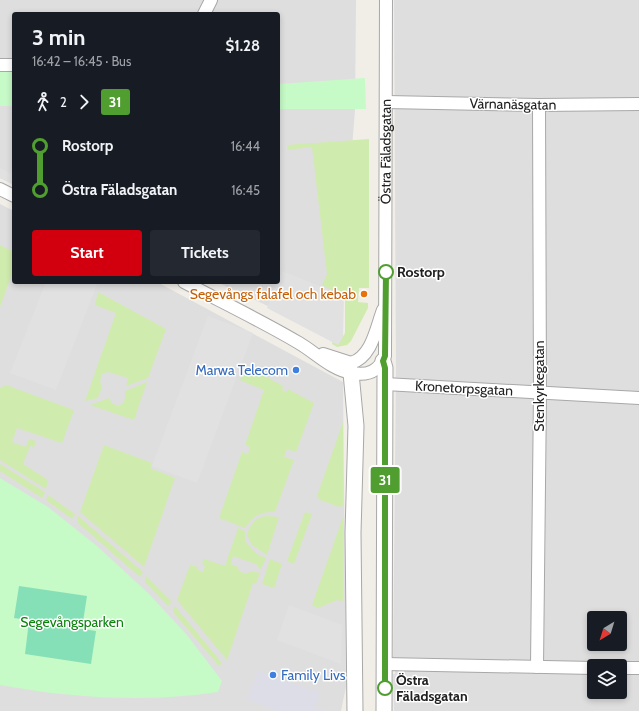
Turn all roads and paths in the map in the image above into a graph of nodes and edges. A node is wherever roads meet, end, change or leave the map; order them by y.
1 (211, 0) edge
2 (386, 0) edge
3 (205, 12) edge
4 (0, 65) edge
5 (12, 66) edge
6 (387, 102) junction
7 (639, 104) edge
8 (539, 105) junction
9 (0, 189) edge
10 (12, 195) edge
11 (188, 284) edge
12 (386, 302) junction
13 (367, 352) junction
14 (383, 361) junction
15 (351, 368) junction
16 (385, 384) junction
17 (540, 393) junction
18 (639, 398) edge
19 (384, 664) junction
20 (537, 667) junction
21 (587, 668) edge
22 (627, 668) edge
23 (639, 668) edge
24 (355, 711) edge
25 (384, 711) edge

1 - 3 street
2 - 6 street, Östra Fäladsgatan
4 - 5 street
6 - 8 street, Värnanäsgatan
6 - 12 street, Östra Fäladsgatan
7 - 8 street, Värnanäsgatan
8 - 17 street, Stenkyrkegatan
9 - 10 street
11 - 15 street
12 - 13 street, Östra Fäladsgatan
12 - 14 street, Östra Fäladsgatan
13 - 14 street
13 - 15 street
14 - 15 street
14 - 16 street, Östra Fäladsgatan
15 - 24 street
16 - 17 street, Kronetorpsgatan
16 - 19 street, Östra Fäladsgatan
17 - 18 street, Kronetorpsgatan
17 - 20 street, Stenkyrkegatan
19 - 20 street
19 - 25 street, Östra Fäladsgatan
20 - 21 street
22 - 23 street

